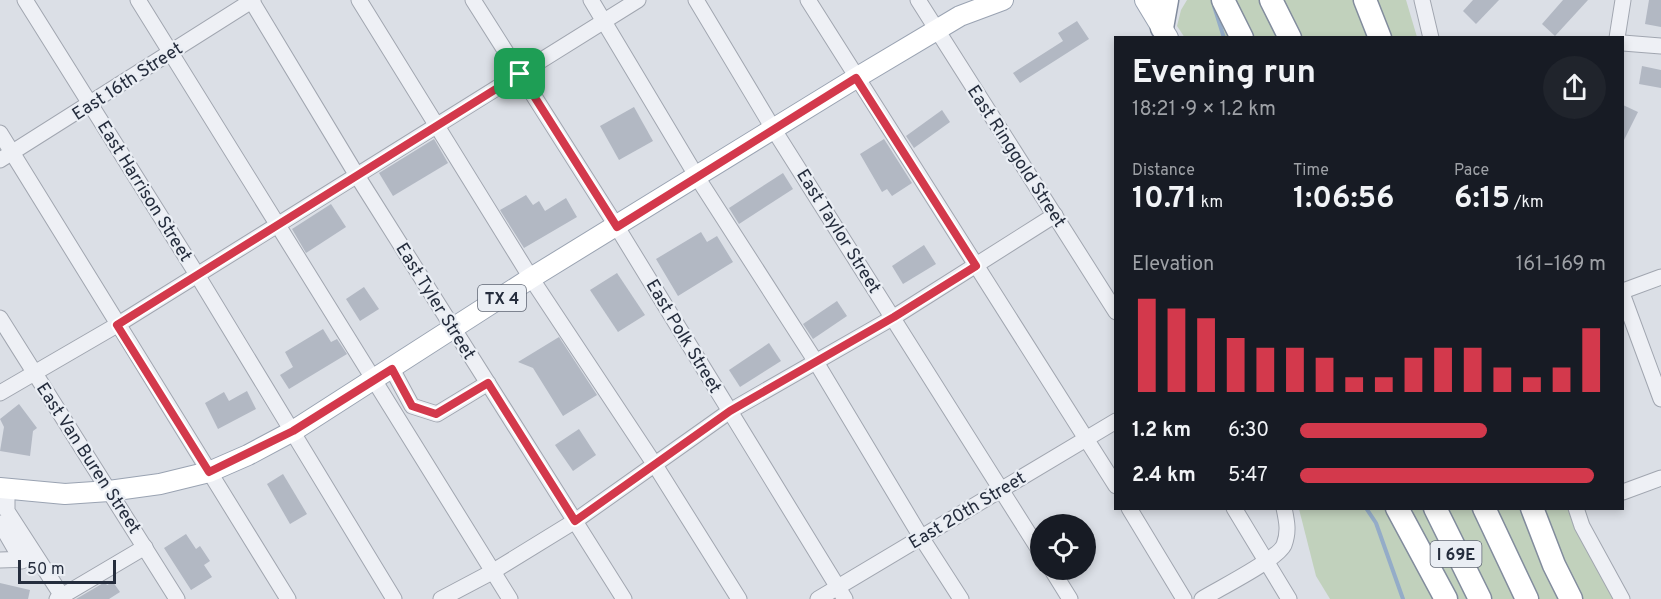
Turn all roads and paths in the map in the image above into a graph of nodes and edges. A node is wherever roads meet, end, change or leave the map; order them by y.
1 (25, 0) edge
2 (138, 0) edge
3 (252, 0) edge
4 (359, 0) edge
5 (473, 0) edge
6 (591, 0) edge
7 (638, 0) edge
8 (696, 0) edge
9 (808, 0) edge
10 (918, 0) edge
11 (976, 0) edge
12 (1003, 0) edge
13 (1145, 0) edge
14 (1167, 0) edge
15 (1223, 0) edge
16 (1271, 0) edge
17 (1365, 0) edge
18 (1422, 0) edge
19 (1623, 0) edge
20 (960, 16) junction
21 (605, 21) junction
22 (935, 31) junction
23 (1165, 33) edge
24 (1241, 36) edge
25 (1289, 36) edge
26 (1379, 36) edge
27 (1431, 36) edge
28 (1617, 36) edge
29 (1624, 43) edge
30 (1661, 46) edge
31 (170, 52) junction
32 (520, 74) junction
33 (856, 78) junction
34 (91, 105) junction
35 (436, 124) junction
36 (774, 130) junction
37 (0, 133) edge
38 (6, 157) edge
39 (356, 174) junction
40 (697, 177) junction
41 (1055, 215) junction
42 (276, 224) junction
43 (617, 227) junction
44 (976, 266) junction
45 (196, 273) junction
46 (1661, 277) edge
47 (531, 278) junction
48 (1624, 291) edge
49 (1624, 298) edge
50 (1114, 309) edge
51 (894, 317) junction
52 (0, 318) edge
53 (117, 325) junction
54 (454, 330) junction
55 (816, 362) junction
56 (392, 369) junction
57 (1657, 371) edge
58 (34, 373) junction
59 (373, 380) junction
60 (488, 383) junction
61 (0, 393) edge
62 (1661, 399) edge
63 (730, 411) junction
64 (1114, 423) edge
65 (293, 431) junction
66 (1087, 438) junction
67 (655, 465) junction
68 (209, 472) junction
69 (1661, 478) edge
70 (1114, 483) edge
71 (3, 489) edge
72 (1000, 489) junction
73 (110, 491) junction
74 (1624, 492) edge
75 (1131, 510) edge
76 (1235, 510) edge
77 (1284, 510) edge
78 (1398, 510) edge
79 (1436, 510) edge
80 (1485, 510) edge
81 (1533, 510) edge
82 (1577, 510) edge
83 (575, 521) junction
84 (0, 523) edge
85 (1030, 536) edge
86 (921, 537) junction
87 (145, 547) junction
88 (29, 559) junction
89 (0, 560) edge
90 (1265, 562) junction
91 (492, 572) junction
92 (1058, 580) edge
93 (841, 593) edge
94 (61, 598) edge
95 (177, 599) edge
96 (288, 599) edge
97 (394, 599) edge
98 (441, 599) edge
99 (510, 599) edge
100 (624, 599) edge
101 (739, 599) edge
102 (818, 599) edge
103 (961, 599) edge
104 (1070, 599) edge
105 (1184, 599) edge
106 (1202, 599) edge
107 (1289, 599) edge
108 (1446, 599) edge
109 (1479, 599) edge
110 (1527, 599) edge
111 (1571, 599) edge
112 (1623, 599) edge

1 - 34 street, East Harrison Street
2 - 31 street
3 - 31 street, East 16th Street
3 - 39 street, East Tyler Street
4 - 35 street
5 - 32 street, East Polk Street
6 - 21 street
7 - 21 street
8 - 36 street, East Taylor Street
9 - 33 street
10 - 22 street, East Ringgold Street
11 - 20 main road, TX 4
12 - 20 main road, TX 4
13 - 23 main road
14 - 23 highway
15 - 24 highway
16 - 25 highway
17 - 26 highway
18 - 27 street
19 - 28 street
20 - 22 main road, TX 4
21 - 32 street
21 - 40 street
22 - 33 main road, TX 4
22 - 41 street, East Ringgold Street
29 - 30 street
31 - 34 street, East 16th Street
31 - 42 street
32 - 35 street
32 - 43 street, East Polk Street
33 - 36 main road, TX 4
33 - 44 street
34 - 38 street, East 16th Street
34 - 45 street, East Harrison Street
35 - 39 street
35 - 47 street
36 - 40 main road, TX 4
36 - 51 street, East Taylor Street
37 - 38 street
38 - 53 street
39 - 42 street
39 - 54 street, East Tyler Street
40 - 43 main road, TX 4
40 - 55 street
41 - 44 street
41 - 50 street, East Ringgold Street
42 - 45 street
42 - 59 street
43 - 47 main road, TX 4
43 - 63 street, East Polk Street
44 - 51 street
44 - 66 street
45 - 53 street
45 - 65 street, East Harrison Street
46 - 48 street
47 - 54 main road, TX 4
47 - 67 street
49 - 57 street
51 - 55 street
51 - 72 street, East Taylor Street
52 - 58 street, East Van Buren Street
53 - 58 street
53 - 68 street
54 - 56 main road, TX 4
54 - 60 street, East Tyler Street
55 - 63 street
55 - 86 street
56 - 59 main road, TX 4
56 - 60 street
57 - 62 street
58 - 61 street
58 - 73 street, East Van Buren Street
59 - 65 main road, TX 4
59 - 91 street
60 - 83 street, East Tyler Street
63 - 67 street
63 - 93 street, East Polk Street
64 - 66 street, East 20th Street
65 - 68 main road, TX 4
65 - 97 street, East Harrison Street
66 - 70 street
66 - 72 street, East 20th Street
67 - 83 street
67 - 101 street
68 - 73 main road, TX 4
68 - 96 street
69 - 74 street
71 - 73 main road, TX 4
71 - 88 street
72 - 85 street, East Taylor Street
72 - 86 street, East 20th Street
73 - 87 street, East Van Buren Street
75 - 105 street
76 - 90 street
77 - 90 street
78 - 108 highway
79 - 109 highway, I 69E
80 - 110 highway, I 69E
81 - 111 highway
82 - 112 street
83 - 91 street
83 - 100 street, East Tyler Street
84 - 88 street
86 - 93 street, East 20th Street
86 - 103 street
87 - 94 street
87 - 95 street, East Van Buren Street
88 - 89 street
88 - 94 street
90 - 106 street
90 - 107 street
91 - 98 street
91 - 99 street
92 - 104 street
93 - 102 street, East 20th Street

